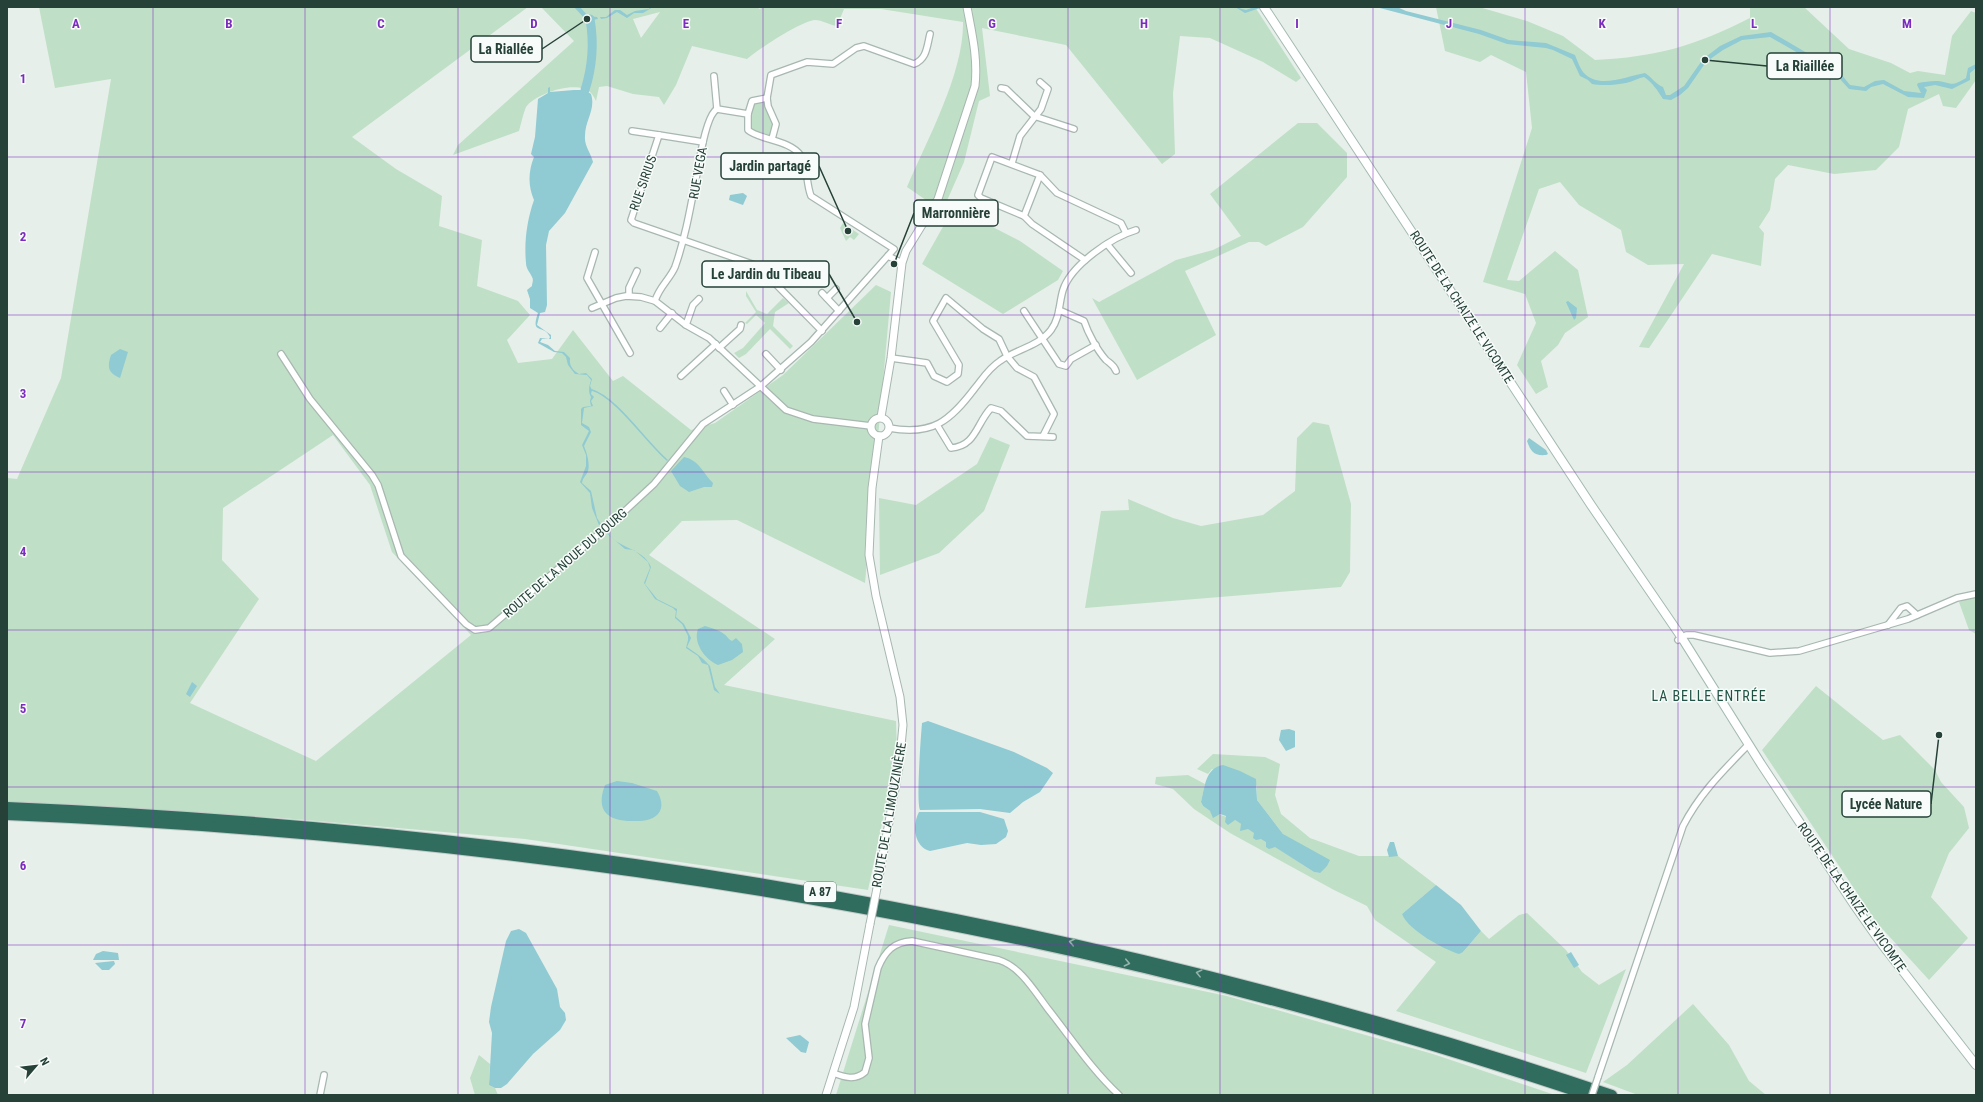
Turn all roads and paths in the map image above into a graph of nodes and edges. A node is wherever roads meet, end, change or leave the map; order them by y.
1 (967, 7) edge
2 (1264, 7) edge
3 (930, 34) dead end
4 (714, 76) dead end
5 (1040, 82) dead end
6 (1001, 88) dead end
7 (767, 98) junction
8 (717, 109) junction
9 (748, 114) junction
10 (1034, 116) junction
11 (1074, 129) dead end
12 (632, 131) dead end
13 (659, 135) junction
14 (772, 139) junction
15 (703, 142) junction
16 (1012, 163) junction
17 (1040, 175) junction
18 (1024, 216) junction
19 (1136, 230) dead end
20 (1126, 233) junction
21 (684, 240) junction
22 (1107, 244) junction
23 (595, 252) dead end
24 (888, 256) junction
25 (1085, 260) junction
26 (902, 263) junction
27 (637, 271) dead end
28 (1131, 274) dead end
29 (836, 289) dead end
30 (822, 293) dead end
31 (629, 296) junction
32 (827, 298) junction
33 (699, 299) dead end
34 (655, 301) junction
35 (600, 304) junction
36 (592, 308) dead end
37 (1059, 310) junction
38 (839, 312) junction
39 (1024, 312) dead end
40 (672, 313) junction
41 (686, 325) junction
42 (741, 325) dead end
43 (660, 328) dead end
44 (822, 331) junction
45 (1042, 339) junction
46 (1096, 345) junction
47 (718, 346) junction
48 (630, 352) dead end
49 (281, 354) dead end
50 (766, 354) dead end
51 (1007, 356) junction
52 (891, 358) junction
53 (781, 370) junction
54 (1116, 372) dead end
55 (682, 376) dead end
56 (761, 386) junction
57 (724, 391) dead end
58 (733, 405) junction
59 (881, 417) junction
60 (871, 426) junction
61 (938, 426) junction
62 (889, 428) junction
63 (879, 436) junction
64 (1043, 436) junction
65 (1053, 437) dead end
66 (1976, 594) edge
67 (1917, 615) junction
68 (1888, 625) junction
69 (1680, 639) junction
70 (1749, 744) junction
71 (7, 807) edge
72 (7, 815) edge
73 (1976, 1065) edge
74 (833, 1073) junction
75 (324, 1075) dead end
76 (320, 1095) edge
77 (826, 1095) edge
78 (1119, 1095) edge
79 (1587, 1095) edge
80 (1592, 1095) edge
81 (1612, 1095) edge

1 - 26 street
2 - 69 main road, ROUTE DE LA CHAIZE LE VICOMTE
3 - 7 street
4 - 8 street
5 - 10 street
6 - 10 street
7 - 9 street
7 - 14 street
8 - 9 street
8 - 15 street, RUE VEGA
9 - 14 street
10 - 11 street
10 - 16 street
12 - 13 street
13 - 15 street
13 - 21 street, RUE SIRIUS
14 - 24 street, ROUTE DE LA NOUE DU BOURG
15 - 21 street, RUE VEGA
16 - 17 street
16 - 18 street
17 - 18 street
17 - 20 street
18 - 25 street
19 - 20 street
20 - 22 street
21 - 34 street, RUE VEGA
21 - 44 street
22 - 25 street
22 - 28 street
23 - 35 street
24 - 26 street
24 - 38 street, ROUTE DE LA NOUE DU BOURG
25 - 37 street
26 - 52 street
27 - 31 street
29 - 32 street
30 - 32 street
31 - 34 street
31 - 35 street
32 - 38 street
33 - 41 street
34 - 40 street
35 - 36 street
35 - 48 street
37 - 45 street
37 - 46 street
38 - 44 street, ROUTE DE LA NOUE DU BOURG
39 - 45 street
40 - 41 street
40 - 43 street
41 - 47 street
42 - 47 street
44 - 53 street, ROUTE DE LA NOUE DU BOURG
45 - 46 street
45 - 51 street
46 - 54 street
47 - 55 street
47 - 56 street
49 - 58 street, ROUTE DE LA NOUE DU BOURG
50 - 53 street
51 - 52 street
51 - 61 street
51 - 64 street
52 - 59 street
53 - 56 street, ROUTE DE LA NOUE DU BOURG
56 - 58 street, ROUTE DE LA NOUE DU BOURG
56 - 60 street
57 - 58 street
59 - 60 street
59 - 62 street
60 - 63 street
61 - 62 street
61 - 64 street
62 - 63 street
63 - 74 street, ROUTE DE LA LIMOUZINIÈRE, bridge
64 - 65 street
66 - 67 street
67 - 68 street
67 - 68 street
68 - 69 street
69 - 70 main road, ROUTE DE LA CHAIZE LE VICOMTE
70 - 73 main road, ROUTE DE LA CHAIZE LE VICOMTE
70 - 80 street, bridge
81 -> 71 highway, A 87
72 -> 79 highway, A 87
74 - 77 street, ROUTE DE LA LIMOUZINIÈRE
74 - 78 street
75 - 76 street

